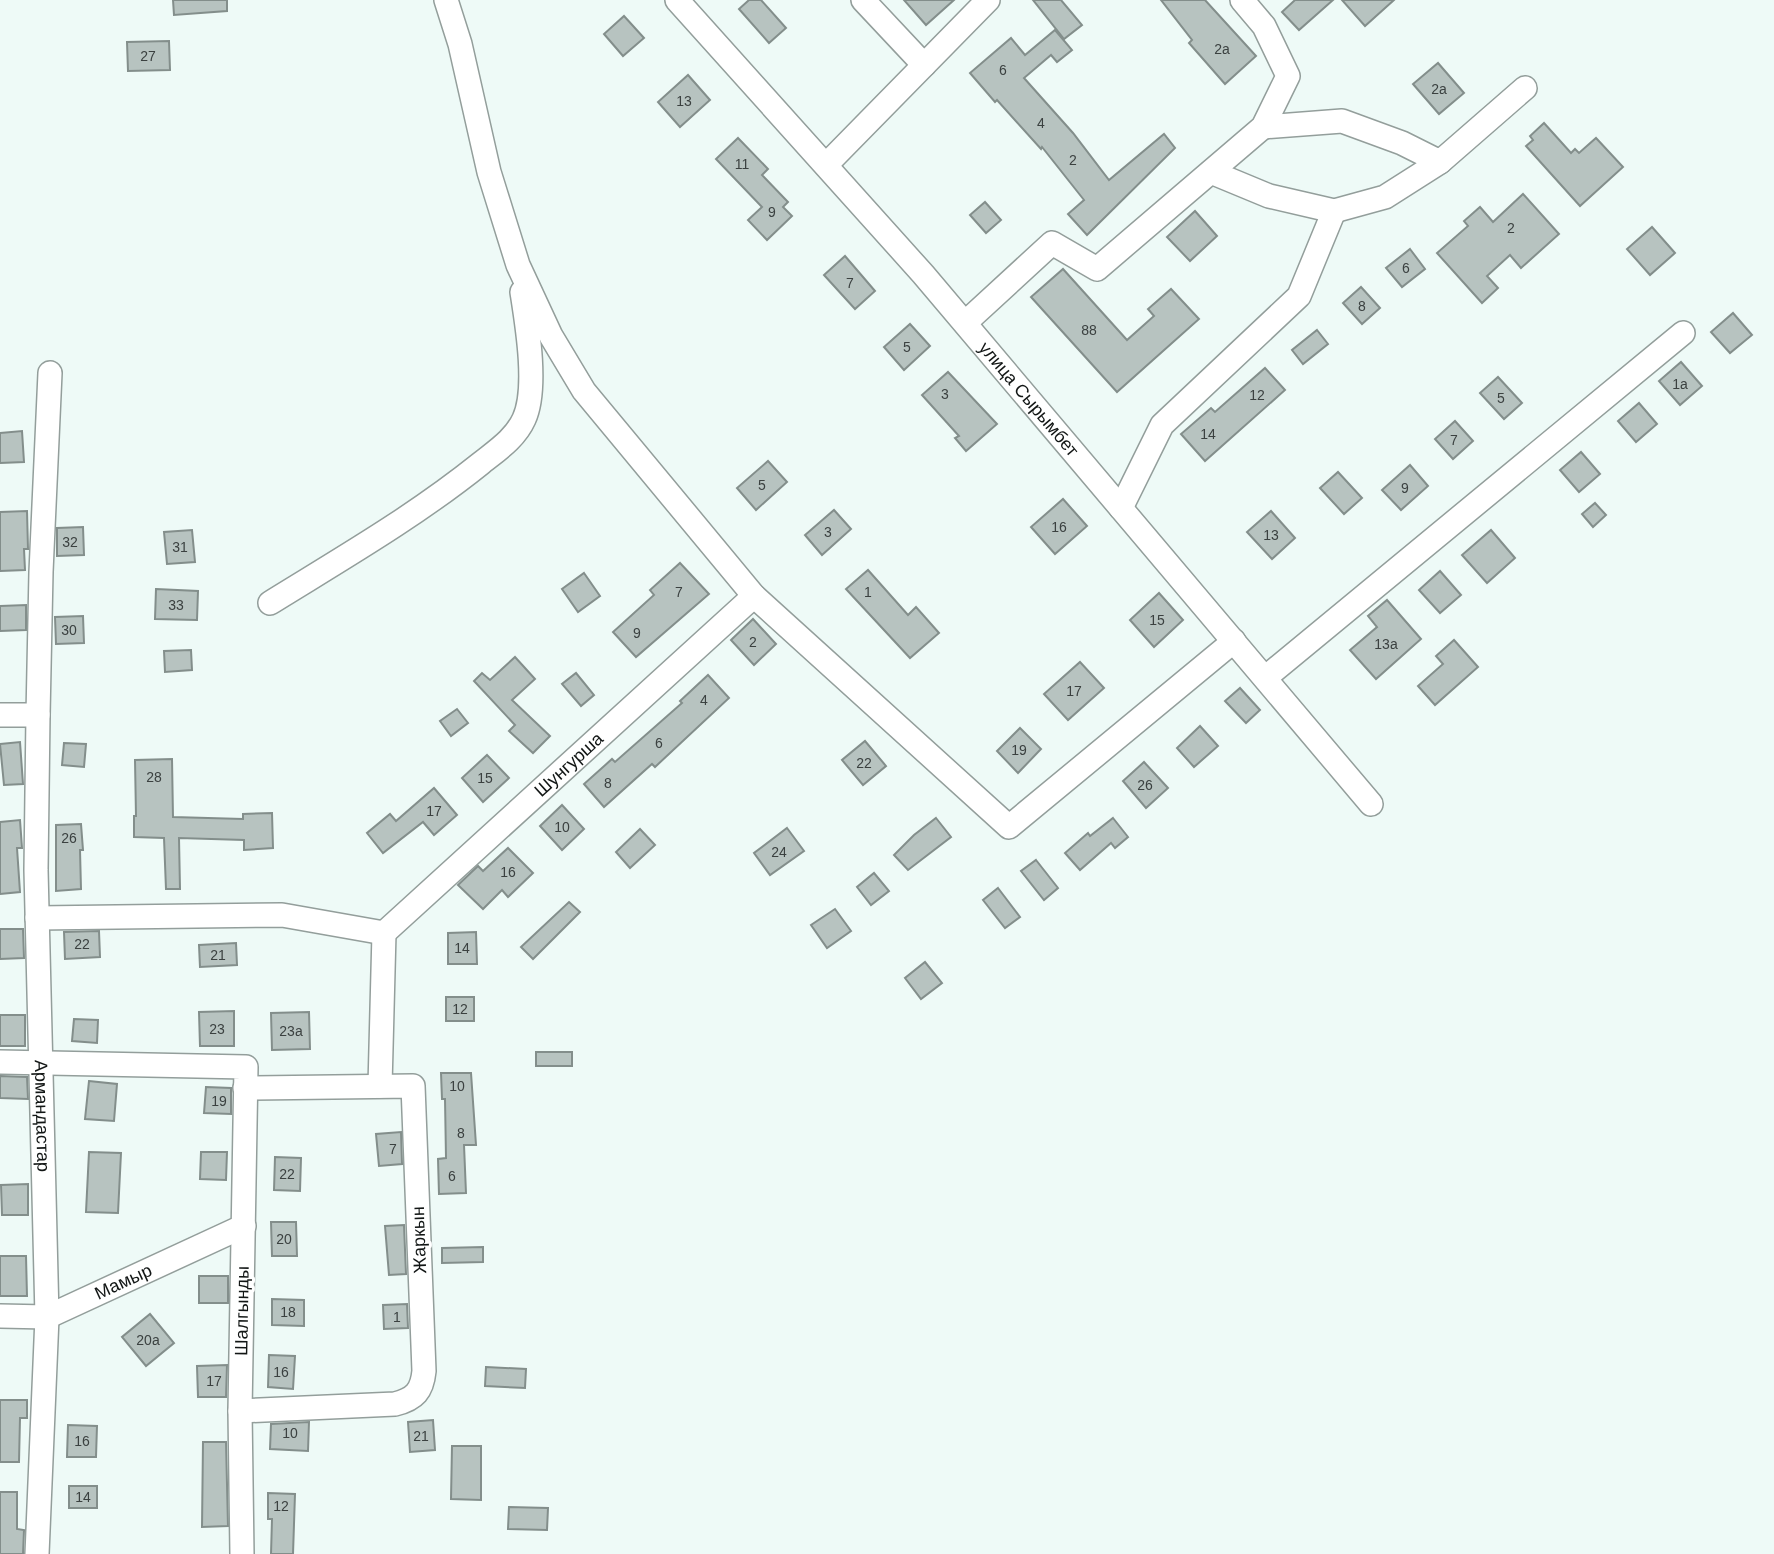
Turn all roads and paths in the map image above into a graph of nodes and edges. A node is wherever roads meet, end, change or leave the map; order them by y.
1 (446, 0) edge
2 (677, 0) edge
3 (863, 0) edge
4 (988, 0) edge
5 (1242, 0) edge
6 (924, 65) junction
7 (1525, 88) dead end
8 (1264, 127) junction
9 (1440, 162) junction
10 (826, 165) junction
11 (1210, 172) junction
12 (1334, 211) junction
13 (518, 265) junction
14 (965, 323) junction
15 (1683, 333) dead end
16 (50, 373) dead end
17 (1121, 508) junction
18 (754, 596) junction
19 (270, 603) dead end
20 (1234, 641) junction
21 (1265, 678) junction
22 (0, 715) edge
23 (38, 715) junction
24 (1371, 804) dead end
25 (37, 918) junction
26 (384, 933) junction
27 (41, 1061) junction
28 (0, 1062) edge
29 (246, 1077) junction
30 (380, 1086) junction
31 (244, 1226) junction
32 (0, 1316) edge
33 (47, 1317) junction
34 (240, 1410) junction
35 (37, 1554) edge
36 (242, 1554) edge

1 - 13 street
2 - 10 street, улица Сырымбет
3 - 6 street
4 - 6 street
5 - 8 street
6 - 10 street
7 - 9 street
8 - 9 street
8 - 11 street
9 - 12 street
10 - 14 street, улица Сырымбет
11 - 12 street
11 - 14 street
12 - 17 street
13 - 18 street
13 - 19 street
14 - 17 street, улица Сырымбет
15 - 21 street
16 - 23 street, Армандастар
17 - 20 street, улица Сырымбет
18 - 20 street
18 - 26 street, Шунгурша
20 - 21 street, улица Сырымбет
21 - 24 street, улица Сырымбет
22 - 23 street
23 - 25 street, Армандастар
25 - 26 street
25 - 27 street, Армандастар
26 - 30 street
27 - 28 street
27 - 29 street
27 - 33 street, Армандастар
29 - 30 street
29 - 31 street, Шалгынды
30 - 34 street, Жаркын
31 - 33 street, Мамыр
31 - 34 street, Шалгынды
32 - 33 street, Мамыр
33 - 35 street, Армандастар
34 - 36 street, Шалгынды

